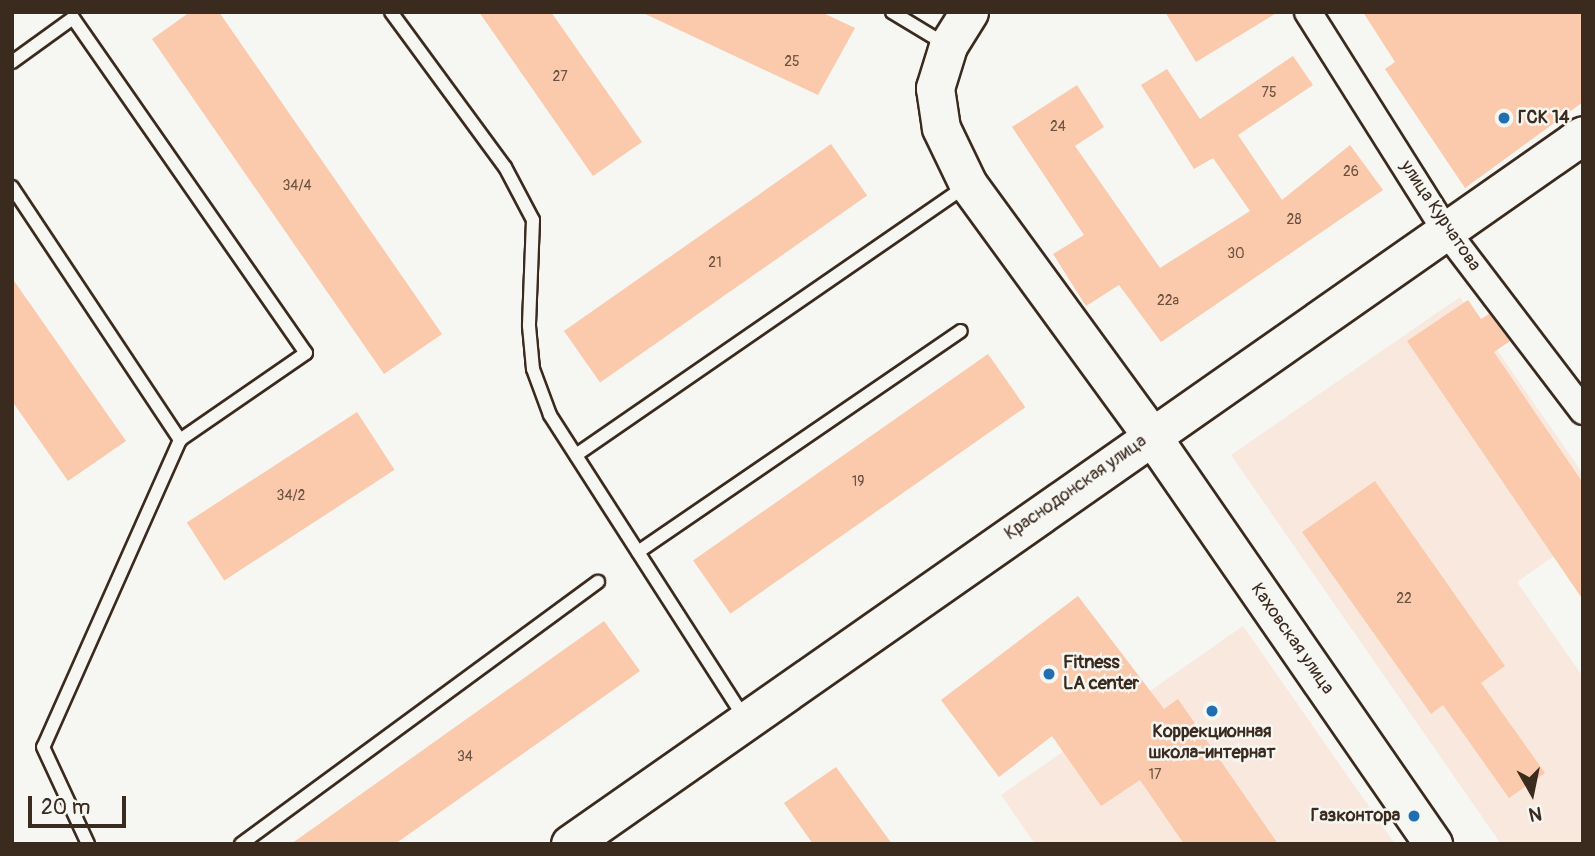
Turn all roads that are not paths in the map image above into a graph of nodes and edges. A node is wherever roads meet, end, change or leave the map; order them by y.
1 (391, 12) edge
2 (892, 12) edge
3 (970, 12) edge
4 (1308, 12) edge
5 (948, 46) junction
6 (12, 62) edge
7 (1583, 135) edge
8 (968, 184) junction
9 (12, 187) edge
10 (1446, 231) junction
11 (961, 331) dead end
12 (1583, 411) edge
13 (1151, 435) junction
14 (180, 440) junction
15 (576, 455) junction
16 (638, 552) junction
17 (598, 582) dead end
18 (746, 720) junction
19 (88, 844) edge
20 (241, 844) edge
21 (570, 844) edge
22 (1433, 844) edge

1 - 15 lane
2 - 5 lane
3 - 5 street, Каховская улица
4 - 10 street, улица Курчатова
5 - 8 street, Каховская улица
6 - 14 lane
7 - 10 street, Краснодонская улица
8 - 13 street, Каховская улица
8 - 15 lane
9 - 14 lane
10 - 12 street, улица Курчатова
10 - 13 street, Краснодонская улица
11 - 16 lane
13 - 18 street, Краснодонская улица
13 - 22 street, Каховская улица
14 - 19 lane
15 - 16 lane
16 - 18 lane
17 - 20 lane
18 - 21 street, Краснодонская улица

